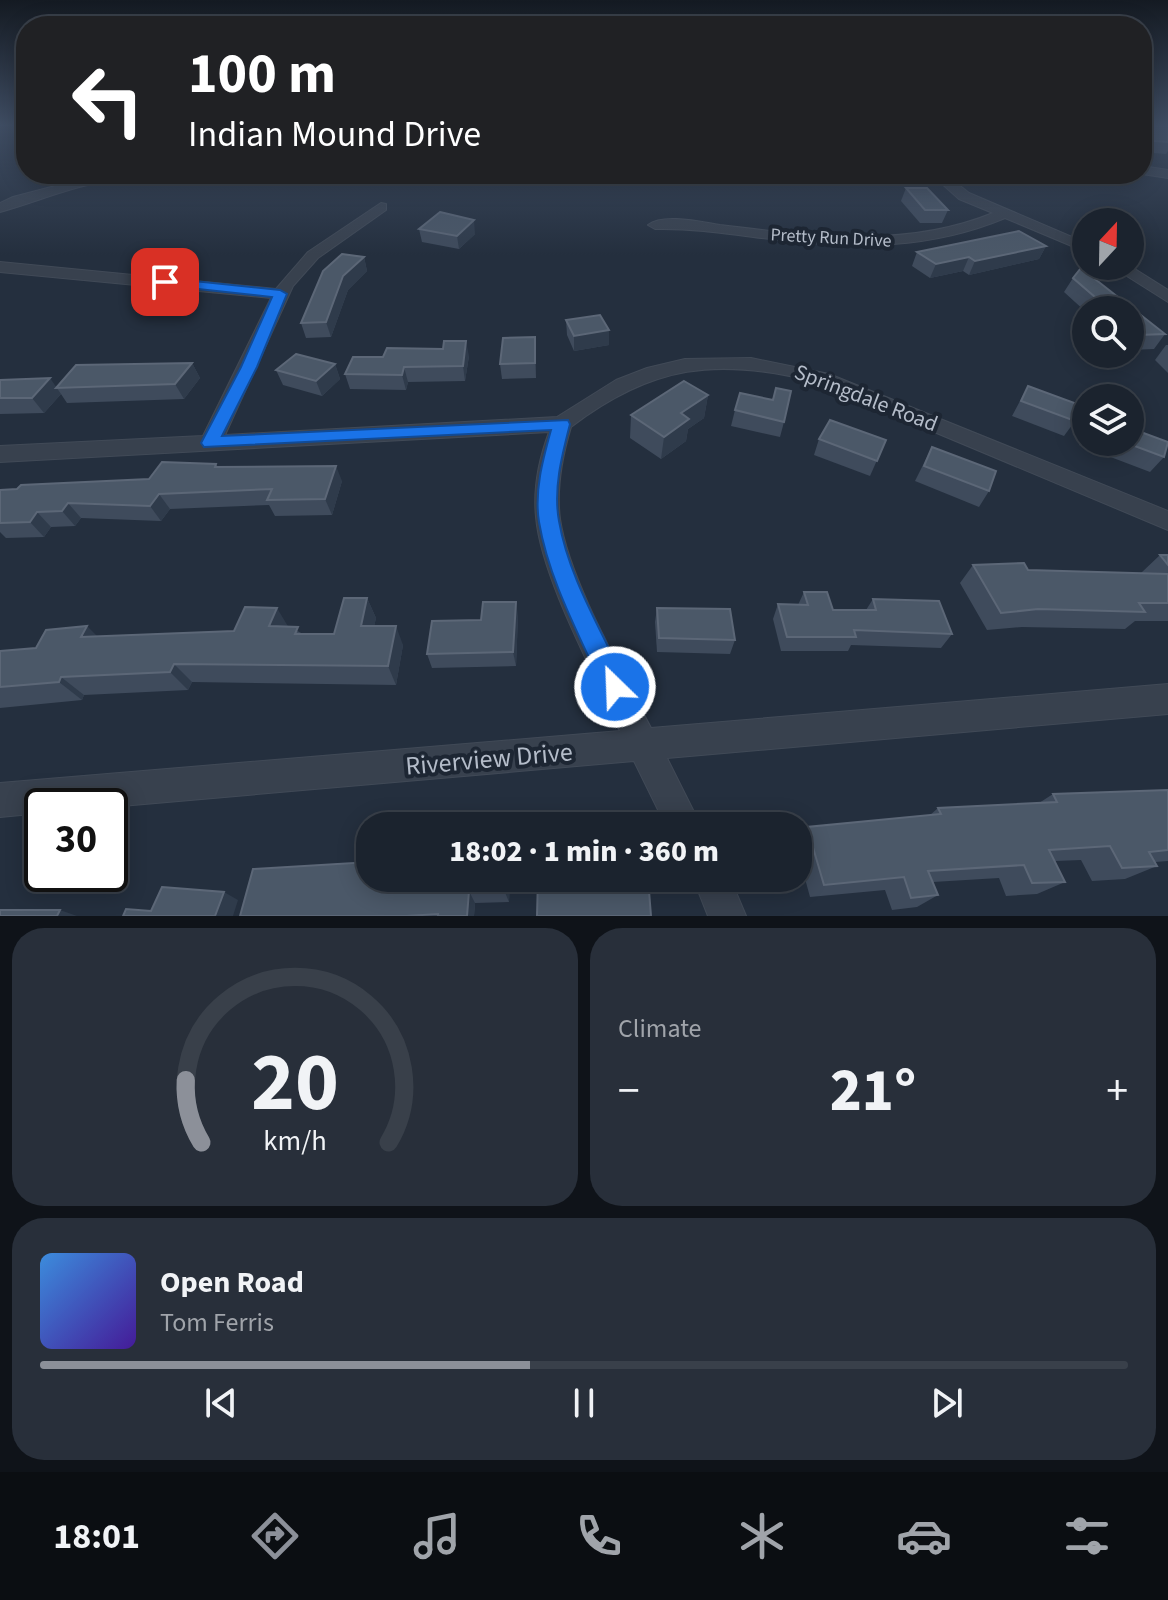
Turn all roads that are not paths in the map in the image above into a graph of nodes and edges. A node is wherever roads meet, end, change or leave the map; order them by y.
1 (71, 184) edge
2 (948, 184) edge
3 (381, 207) dead end
4 (0, 208) edge
5 (1004, 214) junction
6 (655, 225) dead end
7 (1072, 242) edge
8 (0, 267) edge
9 (1141, 280) edge
10 (280, 294) junction
11 (1168, 297) edge
12 (562, 424) junction
13 (210, 443) junction
14 (0, 454) edge
15 (1168, 521) edge
16 (1168, 699) edge
17 (641, 744) junction
18 (0, 800) edge
19 (677, 812) edge
20 (717, 892) edge
21 (727, 916) edge

1 - 4 street
2 - 5 street
3 - 10 street
5 - 6 street, Pretty Run Drive
5 - 7 street
8 - 10 street
9 - 11 street
10 - 13 street
12 - 13 street
12 - 15 street, Springdale Road
12 - 17 street
13 - 14 street
16 - 17 street, Riverview Drive
17 - 18 street, Riverview Drive
17 - 19 street
20 - 21 street

